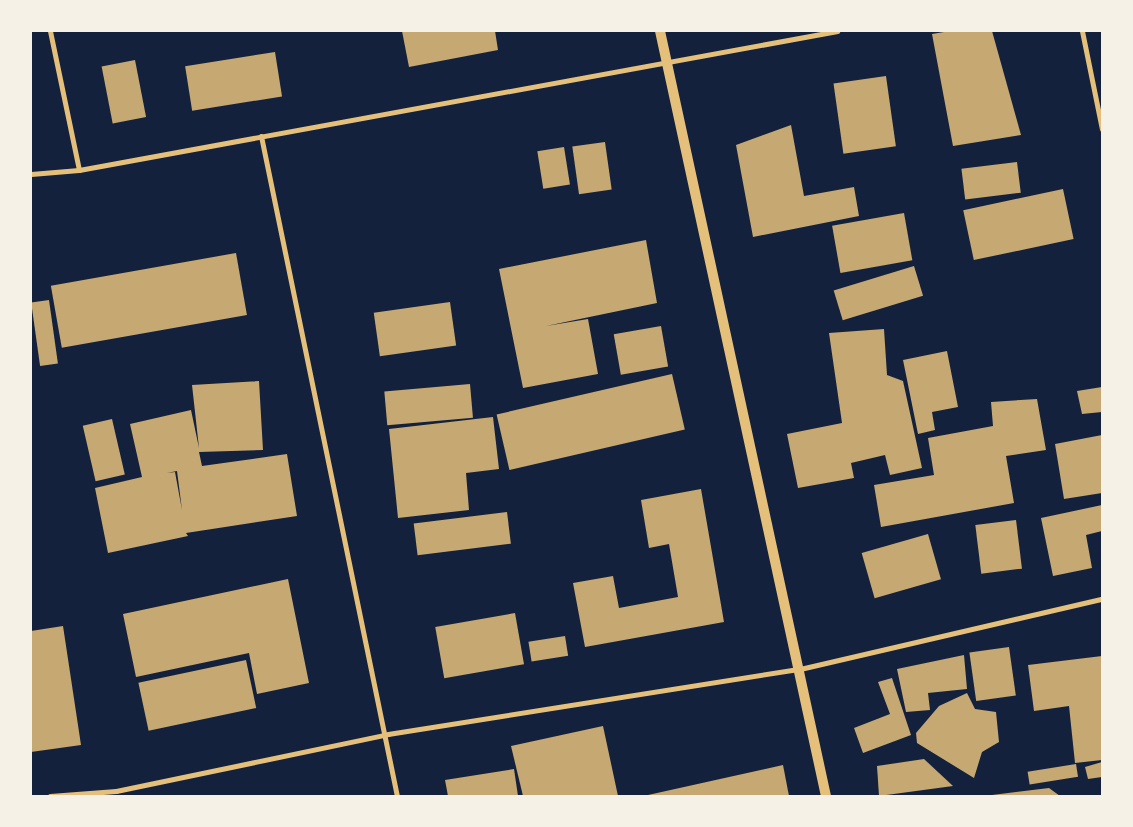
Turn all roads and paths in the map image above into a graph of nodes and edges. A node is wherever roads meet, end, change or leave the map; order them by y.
1 (50, 31) edge
2 (660, 31) edge
3 (837, 31) edge
4 (1082, 31) edge
5 (666, 61) junction
6 (1102, 129) edge
7 (261, 136) junction
8 (79, 170) junction
9 (31, 174) edge
10 (1102, 599) edge
11 (800, 669) junction
12 (388, 734) junction
13 (50, 796) edge
14 (397, 796) edge
15 (826, 796) edge

1 - 8 street
2 - 5 main road
3 - 5 street
4 - 6 street
5 - 7 street
5 - 11 main road
7 - 8 street
7 - 12 street
8 - 9 street
10 - 11 street
11 - 12 street
11 - 15 main road
12 - 13 street
12 - 14 street

